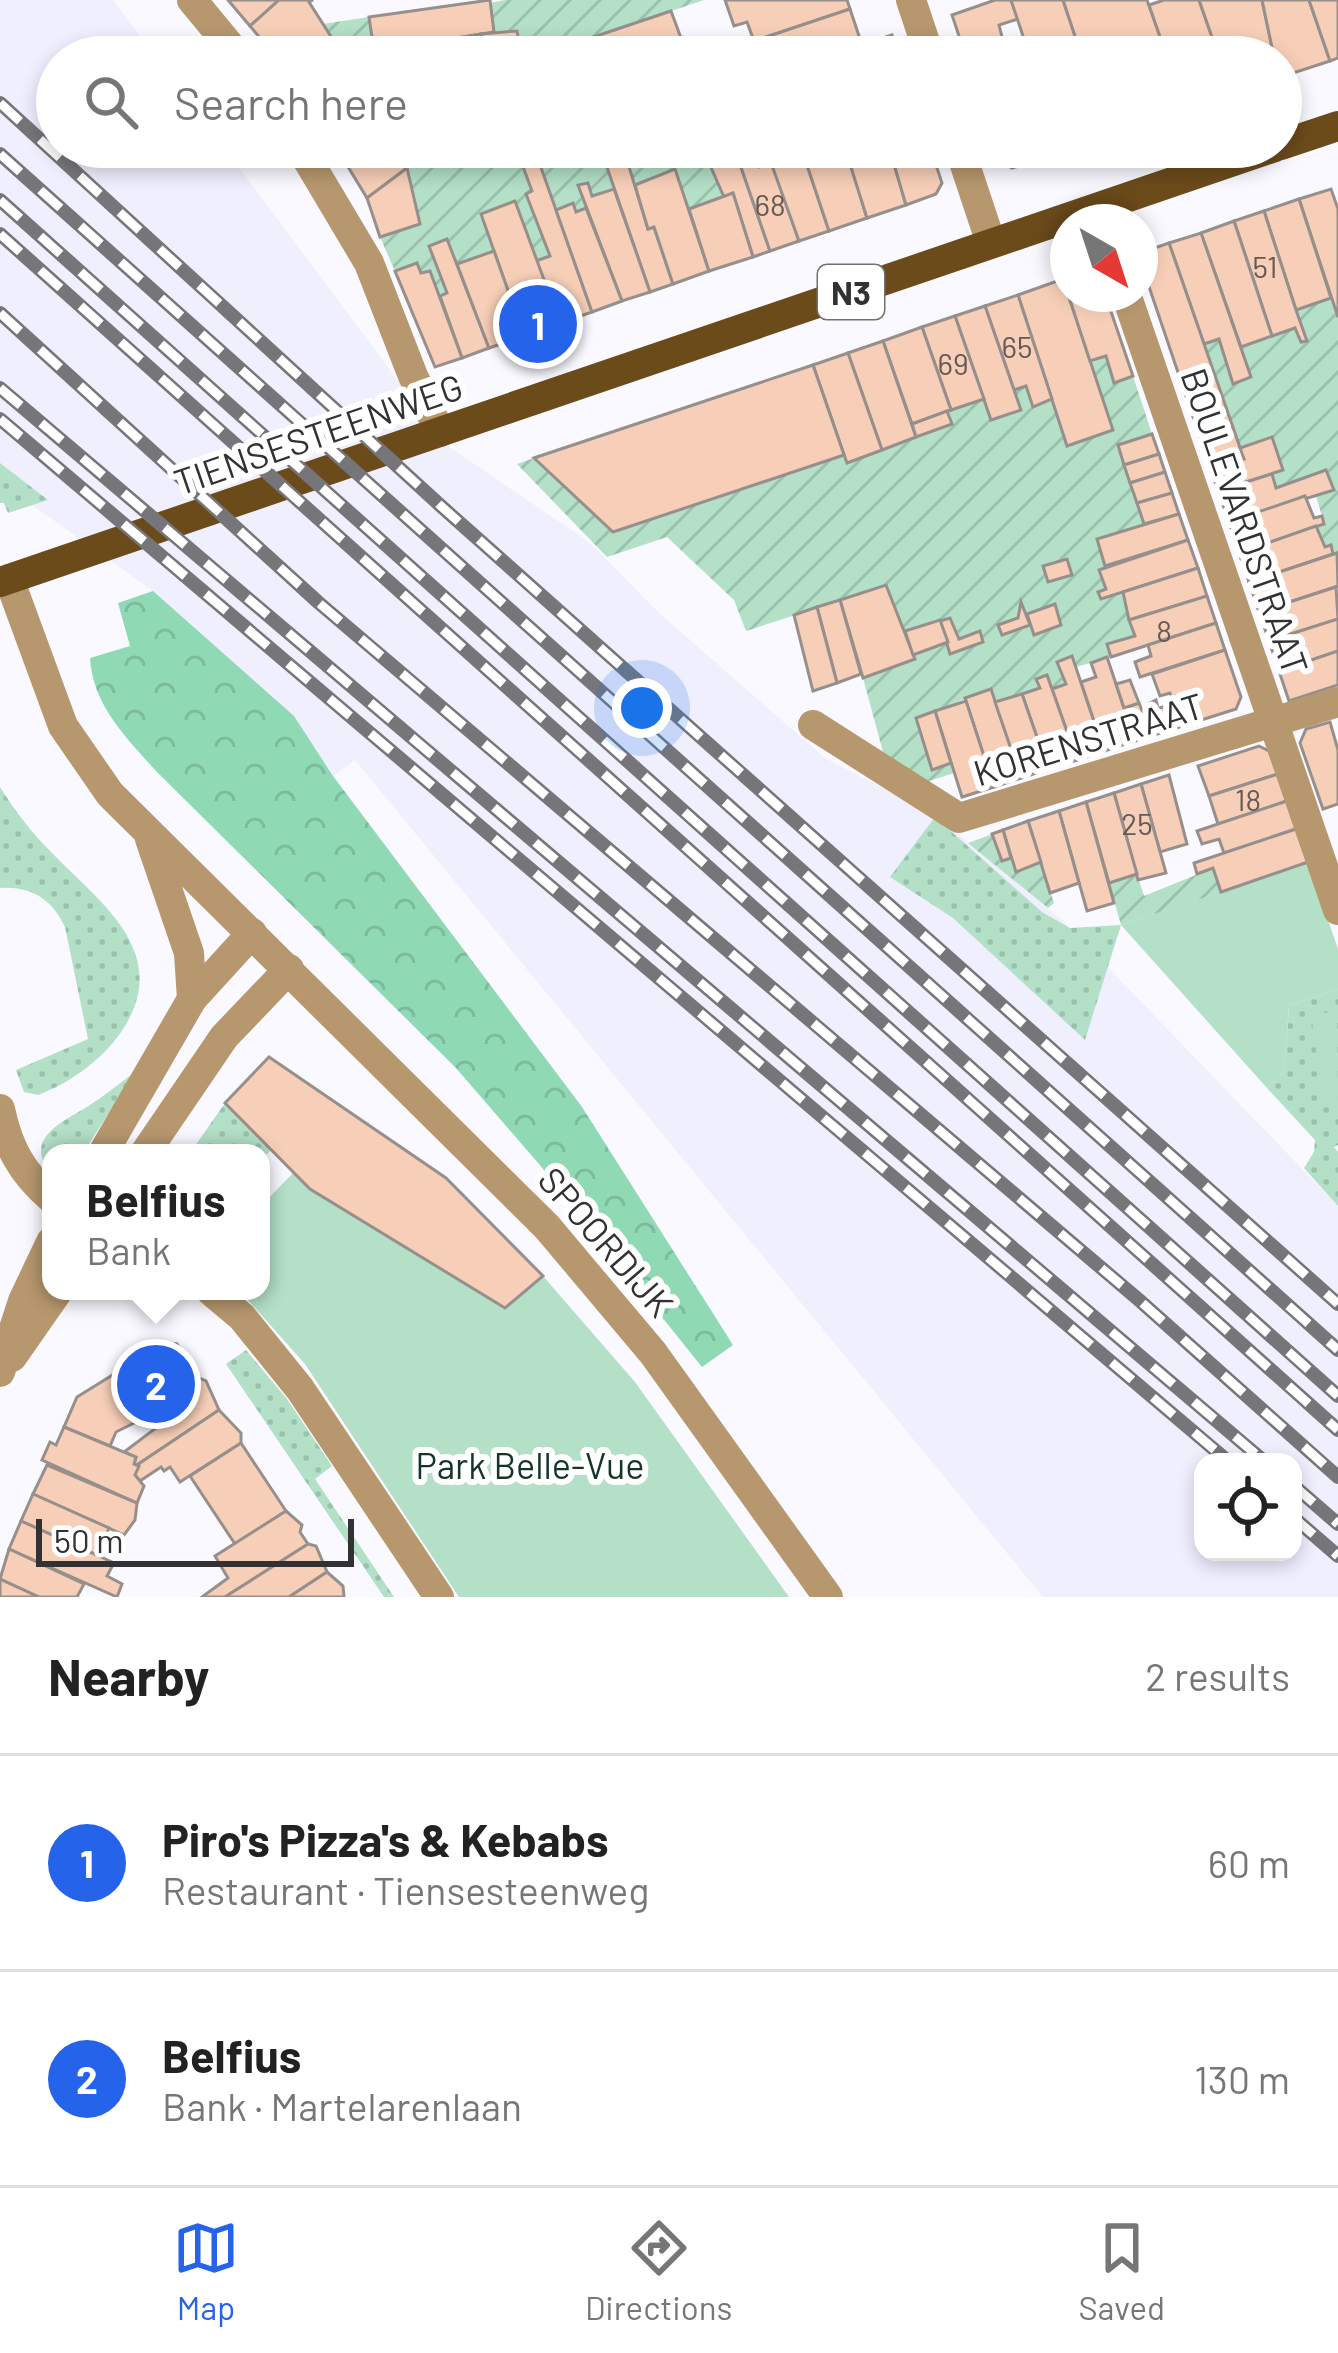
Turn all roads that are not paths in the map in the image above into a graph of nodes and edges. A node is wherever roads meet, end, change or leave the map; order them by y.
1 (192, 0) edge
2 (911, 0) edge
3 (222, 36) edge
4 (923, 36) edge
5 (1338, 126) edge
6 (1302, 138) edge
7 (312, 168) edge
8 (966, 168) edge
9 (1220, 168) edge
10 (1126, 204) edge
11 (1050, 228) edge
12 (992, 243) junction
13 (1132, 312) edge
14 (428, 436) junction
15 (4, 581) edge
16 (1338, 702) edge
17 (1275, 721) junction
18 (813, 725) dead end
19 (148, 834) junction
20 (1338, 910) edge
21 (252, 933) junction
22 (289, 969) junction
23 (192, 999) junction
24 (0, 1109) edge
25 (108, 1144) edge
26 (151, 1144) edge
27 (42, 1189) edge
28 (42, 1261) edge
29 (52, 1300) edge
30 (222, 1300) edge
31 (0, 1372) edge
32 (439, 1597) edge
33 (828, 1597) edge

1 - 3 street
2 - 4 street
5 - 6 main road, TIENSESTEENWEG / N3
7 - 14 street
8 - 12 street
9 - 10 main road, TIENSESTEENWEG / N3
11 - 12 main road, TIENSESTEENWEG / N3
12 - 14 main road, TIENSESTEENWEG / N3
13 - 17 street, BOULEVARDSTRAAT
14 - 15 main road, TIENSESTEENWEG / N3
15 - 19 street, SPOORDIJK
16 - 17 street, KORENSTRAAT
17 - 18 street, KORENSTRAAT
17 - 20 street, BOULEVARDSTRAAT
19 - 21 street, SPOORDIJK
19 - 23 street
21 - 22 street, SPOORDIJK
21 - 23 street
22 - 26 street
22 - 33 street, SPOORDIJK
23 - 25 street
24 - 27 street
28 - 31 street
29 - 31 street
30 - 32 street

